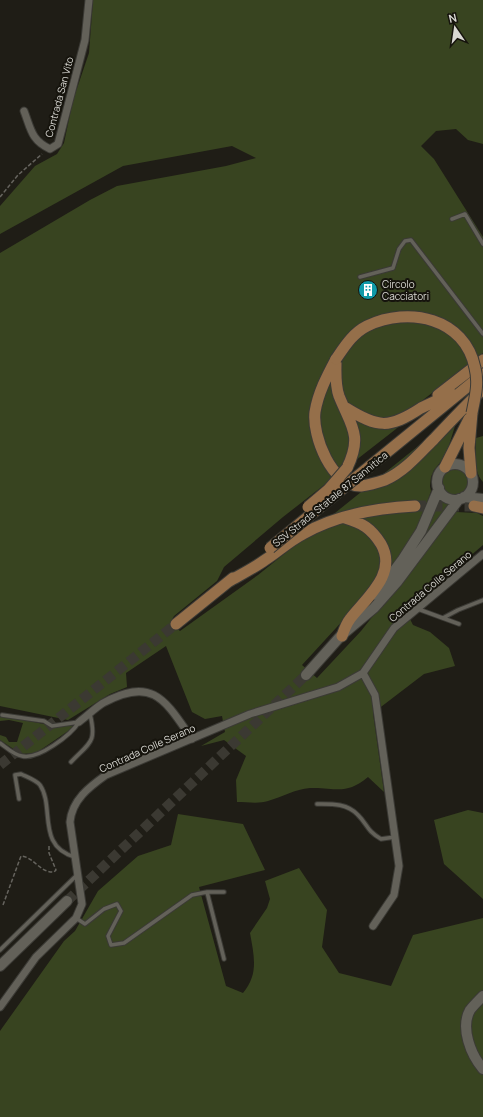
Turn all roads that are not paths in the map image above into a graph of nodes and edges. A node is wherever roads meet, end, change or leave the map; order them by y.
1 (89, 0) edge
2 (24, 111) dead end
3 (452, 219) dead end
4 (483, 244) edge
5 (360, 277) dead end
6 (483, 334) edge
7 (336, 359) junction
8 (483, 360) edge
9 (483, 374) edge
10 (468, 386) junction
11 (483, 389) edge
12 (346, 408) junction
13 (422, 408) junction
14 (472, 414) junction
15 (445, 467) junction
16 (472, 478) junction
17 (439, 488) junction
18 (483, 488) edge
19 (462, 498) junction
20 (483, 499) edge
21 (415, 506) tunnel mouth
22 (344, 517) junction
23 (270, 548) junction
24 (483, 554) edge
25 (228, 582) junction
26 (483, 600) edge
27 (416, 609) junction
28 (443, 618) junction
29 (176, 624) tunnel mouth
30 (459, 624) dead end
31 (342, 636) junction
32 (363, 673) junction
33 (306, 675) tunnel mouth
34 (90, 714) junction
35 (2, 715) dead end
36 (79, 722) junction
37 (192, 739) junction
38 (0, 743) edge
39 (71, 762) dead end
40 (19, 799) dead end
41 (317, 804) dead end
42 (396, 837) junction
43 (76, 857) junction
44 (78, 873) junction
45 (206, 892) junction
46 (224, 892) dead end
47 (67, 901) tunnel mouth
48 (76, 918) junction
49 (373, 926) dead end
50 (0, 950) edge
51 (224, 960) dead end
52 (0, 966) edge
53 (483, 996) edge
54 (0, 1007) edge
55 (483, 1069) edge

1 - 2 street, Contrada San Vito
3 - 4 lane
5 - 6 lane
7 - 11 main road
7 - 12 main road
7 - 14 main road, bridge
8 - 13 main road
9 - 10 main road, SSV Strada Statale 87 Sannitica
10 - 13 main road
10 - 23 main road, SSV Strada Statale 87 Sannitica, bridge
12 - 13 main road
12 - 23 main road, bridge
14 - 15 main road
14 - 16 main road
15 - 16 main road
15 - 17 main road
16 - 18 main road
16 - 19 main road
17 - 19 main road
17 - 31 main road
19 - 20 main road
19 - 31 main road
21 - 22 main road
22 - 25 main road
22 - 31 main road
23 - 25 main road, SSV Strada Statale 87 Sannitica
24 - 27 street, Contrada Colle Serano
25 - 29 main road, SSV Strada Statale 87 Sannitica
26 - 28 lane
27 - 28 lane
27 - 32 street, Contrada Colle Serano
28 - 30 lane
31 - 33 main road
32 - 37 street, Contrada Colle Serano
32 - 42 street
34 - 36 street
34 - 37 street
34 - 39 lane
35 - 36 lane
36 - 38 lane
37 - 43 street, Contrada Colle Serano
40 - 43 lane
41 - 42 lane
42 - 49 street
43 - 44 street, Contrada Colle Serano
44 - 48 street, Contrada Colle Serano
44 - 50 lane
45 - 46 lane
45 - 48 lane
45 - 51 lane
47 - 52 main road
48 - 54 street, Contrada Colle Serano
53 - 55 main road

